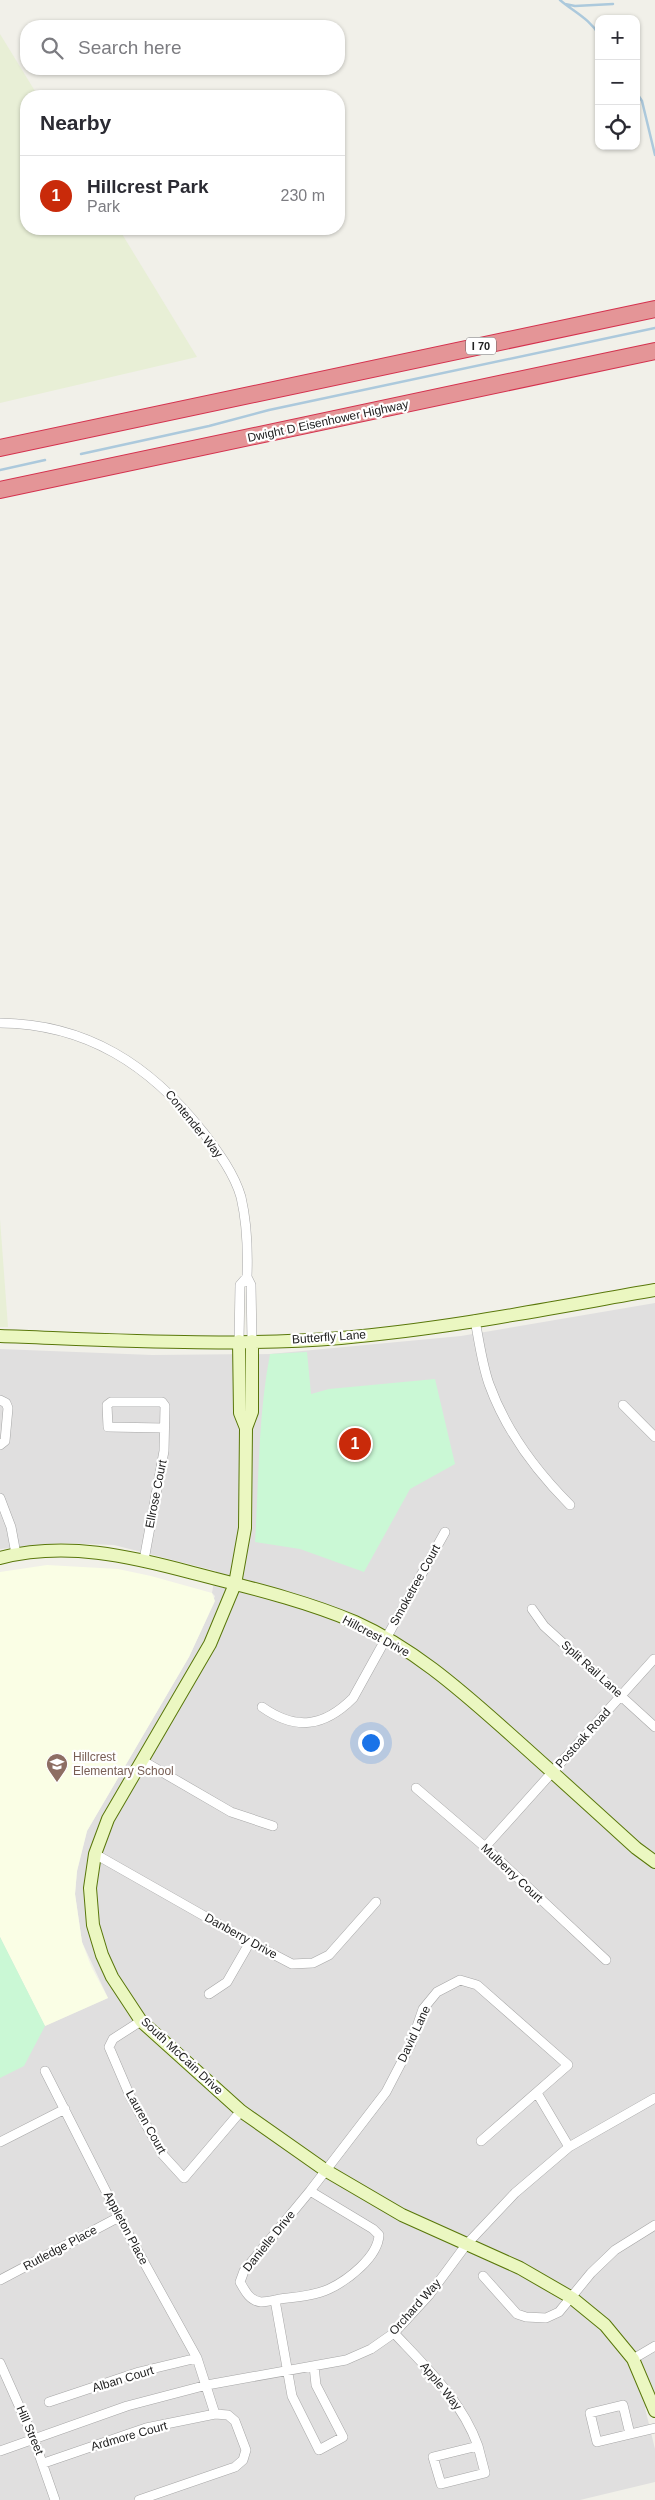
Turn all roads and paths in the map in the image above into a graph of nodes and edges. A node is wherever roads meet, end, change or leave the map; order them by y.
1 (655, 309) edge
2 (655, 351) edge
3 (0, 448) edge
4 (0, 490) edge
5 (0, 1023) edge
6 (655, 1290) edge
7 (475, 1320) junction
8 (0, 1336) edge
9 (246, 1341) junction
10 (0, 1400) edge
11 (623, 1405) dead end
12 (164, 1428) junction
13 (655, 1437) edge
14 (0, 1445) edge
15 (0, 1498) edge
16 (570, 1505) dead end
17 (445, 1532) dead end
18 (16, 1554) junction
19 (0, 1558) edge
20 (144, 1560) junction
21 (235, 1584) junction
22 (532, 1609) dead end
23 (386, 1638) junction
24 (654, 1659) edge
25 (622, 1695) junction
26 (262, 1707) dead end
27 (655, 1727) edge
28 (143, 1760) junction
29 (553, 1772) junction
30 (416, 1788) dead end
31 (273, 1826) dead end
32 (485, 1848) junction
33 (95, 1854) junction
34 (655, 1862) edge
35 (376, 1902) dead end
36 (250, 1942) junction
37 (606, 1960) dead end
38 (209, 1994) dead end
39 (141, 2021) junction
40 (45, 2071) dead end
41 (537, 2093) junction
42 (655, 2098) edge
43 (65, 2109) junction
44 (242, 2111) junction
45 (481, 2141) dead end
46 (0, 2142) edge
47 (569, 2147) junction
48 (325, 2170) junction
49 (310, 2191) junction
50 (119, 2217) junction
51 (655, 2225) edge
52 (466, 2245) junction
53 (483, 2276) dead end
54 (0, 2280) edge
55 (572, 2298) junction
56 (275, 2300) junction
57 (394, 2332) junction
58 (655, 2346) edge
59 (197, 2358) junction
60 (633, 2359) junction
61 (0, 2363) edge
62 (314, 2366) junction
63 (287, 2371) junction
64 (3, 2373) edge
65 (207, 2385) junction
66 (49, 2402) dead end
67 (655, 2411) edge
68 (215, 2414) junction
69 (655, 2428) edge
70 (630, 2434) junction
71 (33, 2437) junction
72 (478, 2446) junction
73 (0, 2451) edge
74 (44, 2463) junction
75 (55, 2500) edge
76 (139, 2500) edge

1 - 3 highway, I 70
2 - 4 highway, Dwight D Eisenhower Highway
5 - 9 street, Contender Way
6 - 7 street, Butterfly Lane
7 - 9 street, Butterfly Lane
7 - 16 street
8 - 9 street, Butterfly Lane
9 - 21 street, South McCain Drive
10 - 14 street
11 - 13 street
12 - 12 street, Ellrose Court
12 - 20 street, Ellrose Court
15 - 18 street
17 - 23 street, Smoketree Court
18 - 19 street, Hillcrest Drive
18 - 20 street, Hillcrest Drive
20 - 21 street, Hillcrest Drive
21 - 23 street, Hillcrest Drive
21 - 28 street, South McCain Drive
22 - 25 street, Split Rail Lane
23 - 26 street, Smoketree Court
23 - 29 street, Hillcrest Drive
24 - 25 street, Postoak Road
25 - 27 street, Split Rail Lane
25 - 29 street, Postoak Road
28 - 31 street
28 - 33 street, South McCain Drive
29 - 32 street, Postoak Road
29 - 34 street, Hillcrest Drive
30 - 32 street, Mulberry Court
32 - 37 street, Mulberry Court
33 - 36 street, Danberry Drive
33 - 39 street, South McCain Drive
35 - 36 street, Danberry Drive
36 - 38 street
39 - 44 street, South McCain Drive
39 - 44 street, Lauren Court
40 - 43 street, Appleton Place
41 - 45 street, David Lane
41 - 47 street
41 - 48 street, David Lane
42 - 47 street, Orchard Way
43 - 46 street
43 - 50 street, Appleton Place
44 - 48 street, South McCain Drive
47 - 52 street, Orchard Way
48 - 49 street, Danielle Drive
48 - 52 street, South McCain Drive
49 - 56 street, Danielle Drive
49 - 56 street, Danielle Drive
50 - 54 street, Rutledge Place
50 - 59 street, Appleton Place
51 - 55 street
52 - 55 street, South McCain Drive
52 - 57 street, Orchard Way
53 - 55 street
55 - 60 street, South McCain Drive
56 - 63 street
57 - 62 street, Orchard Way
57 - 72 street, Apple Way
58 - 60 street
59 - 65 street, Appleton Place
59 - 66 street, Alban Court
60 - 67 street, South McCain Drive
61 - 64 street, Hill Street
62 - 63 street, Orchard Way
62 - 63 street
63 - 65 street, Orchard Way
64 - 71 street, Hill Street
65 - 68 street
65 - 71 street, Orchard Way
68 - 74 street, Ardmore Court
68 - 76 street
69 - 70 street
70 - 70 street
71 - 73 street, Orchard Way
71 - 74 street, Hill Street
72 - 72 street, Apple Way
74 - 75 street, Hill Street

